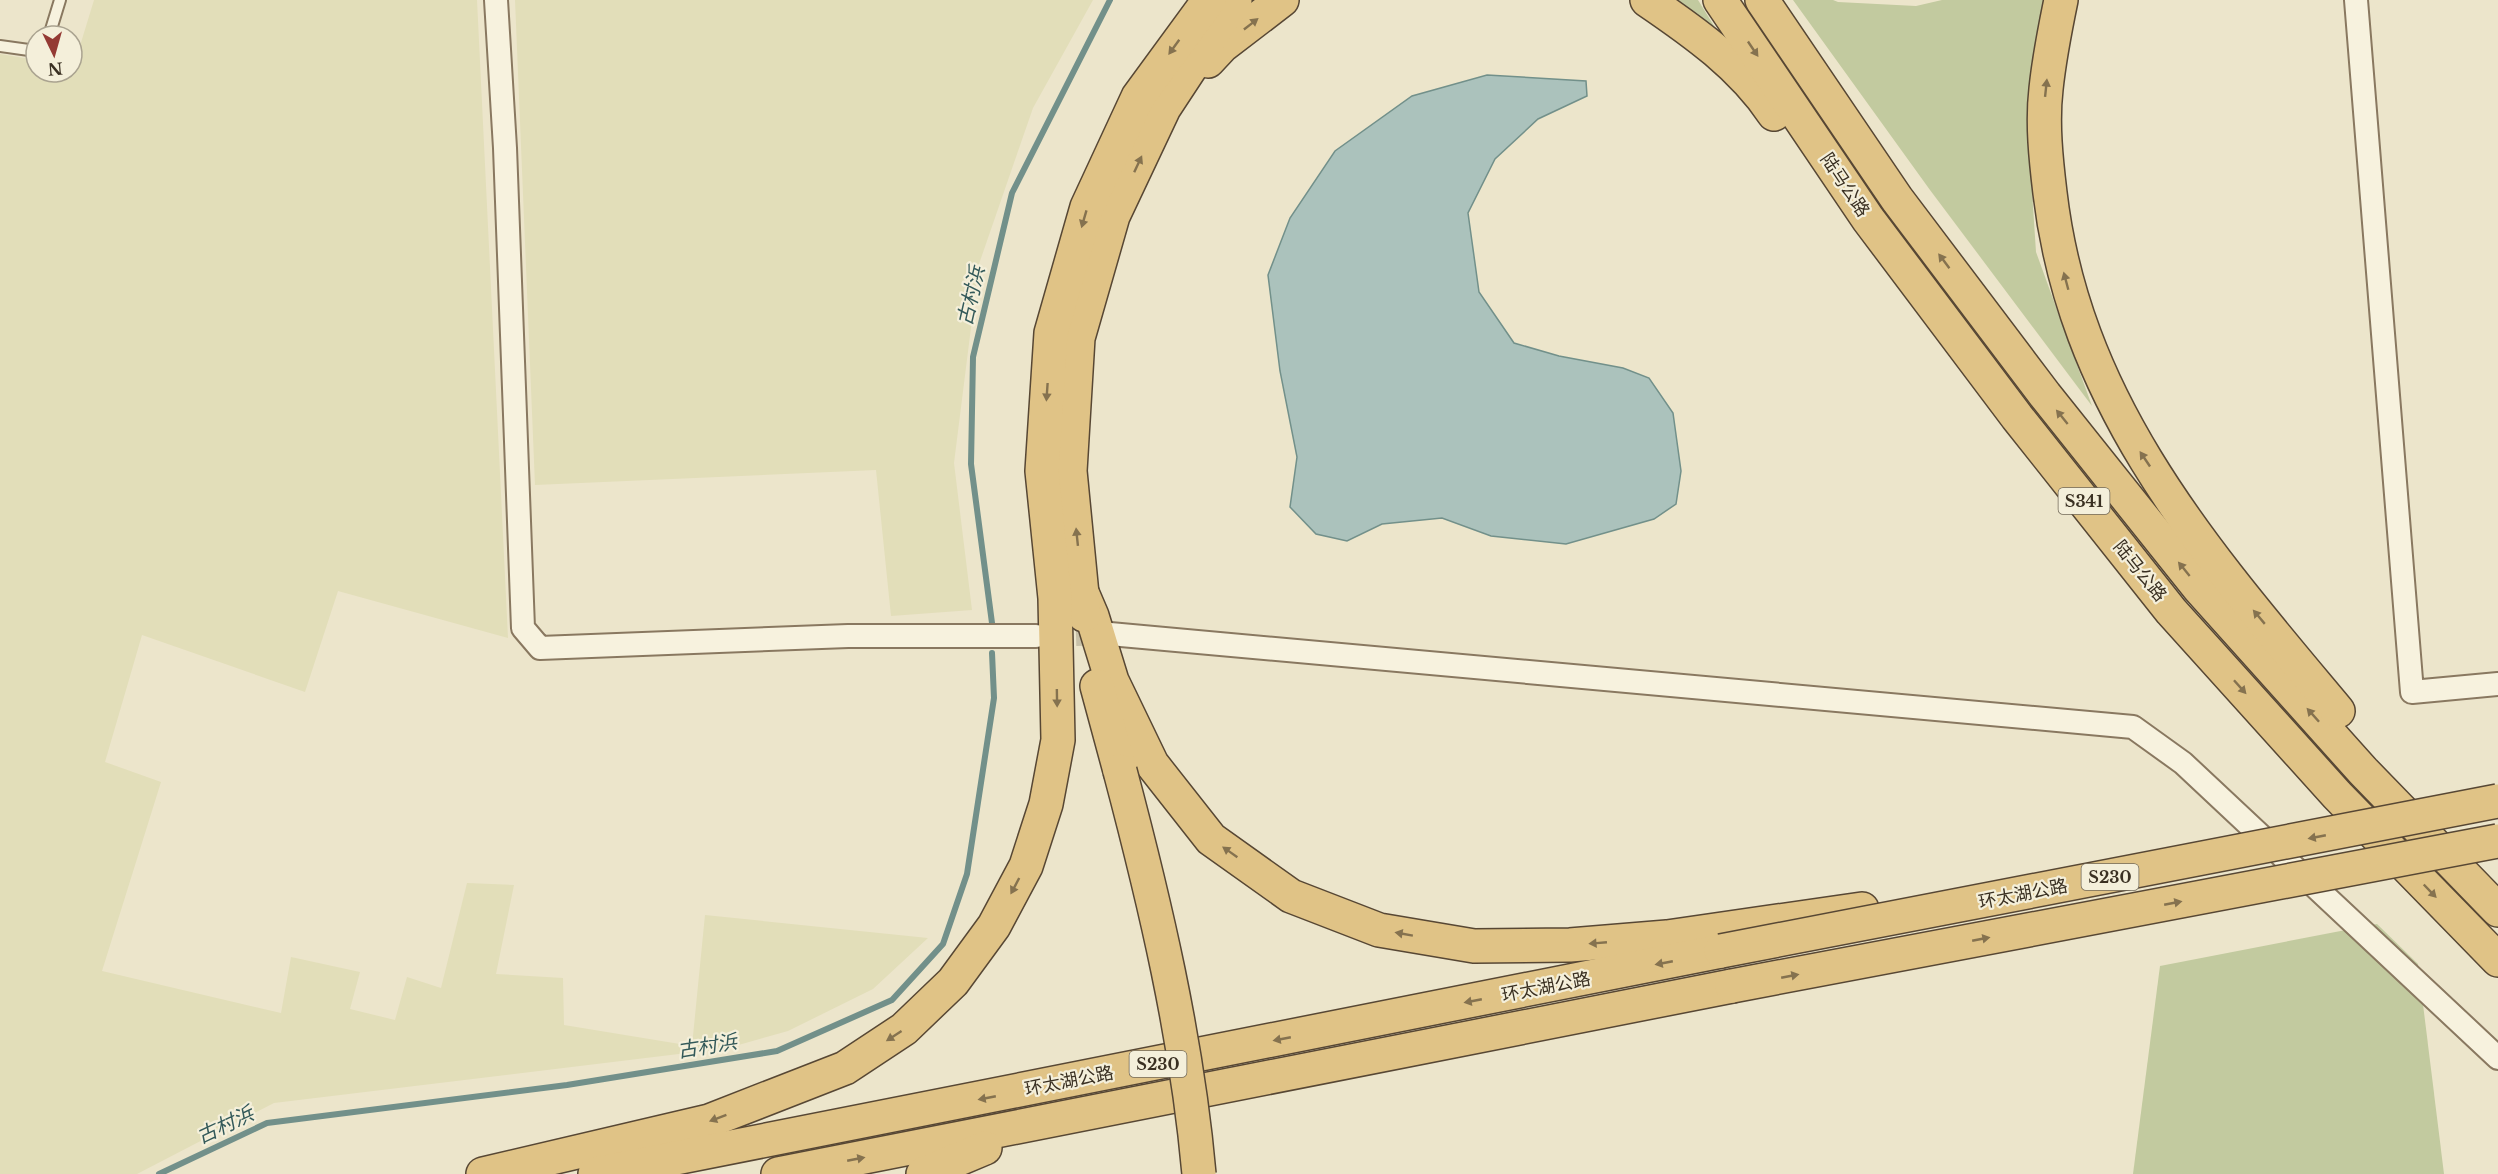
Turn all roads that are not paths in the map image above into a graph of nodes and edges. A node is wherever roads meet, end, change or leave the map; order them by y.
1 (60, 0) edge
2 (496, 0) edge
3 (1209, 0) edge
4 (1235, 0) edge
5 (1282, 0) edge
6 (1647, 0) edge
7 (1720, 0) edge
8 (1762, 0) edge
9 (2061, 0) edge
10 (2356, 0) edge
11 (53, 24) edge
12 (0, 46) edge
13 (24, 49) edge
14 (1164, 108) junction
15 (1069, 596) junction
16 (1110, 634) tunnel mouth
17 (1036, 636) tunnel mouth
18 (2216, 661) junction
19 (2498, 684) edge
20 (1112, 774) junction
21 (2498, 801) edge
22 (2498, 841) edge
23 (2498, 904) edge
24 (2498, 910) edge
25 (1720, 940) junction
26 (2498, 960) edge
27 (1573, 1016) junction
28 (2498, 1058) edge
29 (483, 1174) edge
30 (595, 1174) edge
31 (778, 1174) edge
32 (923, 1174) edge
33 (1182, 1174) edge
34 (1199, 1174) edge

1 - 11 lane
2 - 17 street
3 -> 15 highway
4 - 14 highway
14 -> 5 highway
6 - 18 highway
7 -> 18 highway, 陆马公路 / S341
24 -> 8 highway, 陆马公路 / S341
23 -> 9 highway
10 - 19 street
12 - 13 lane
15 -> 14 highway
15 - 20 highway
25 -> 15 highway
15 -> 29 highway
16 - 28 street
18 -> 26 highway, 陆马公路 / S341
20 - 33 highway
20 - 34 highway, bridge
21 -> 25 highway, 环太湖公路 / S230, bridge
27 -> 22 highway, 环太湖公路 / S230, bridge
25 -> 30 highway, 环太湖公路 / S230
31 -> 27 highway, 环太湖公路 / S230
27 - 32 highway

